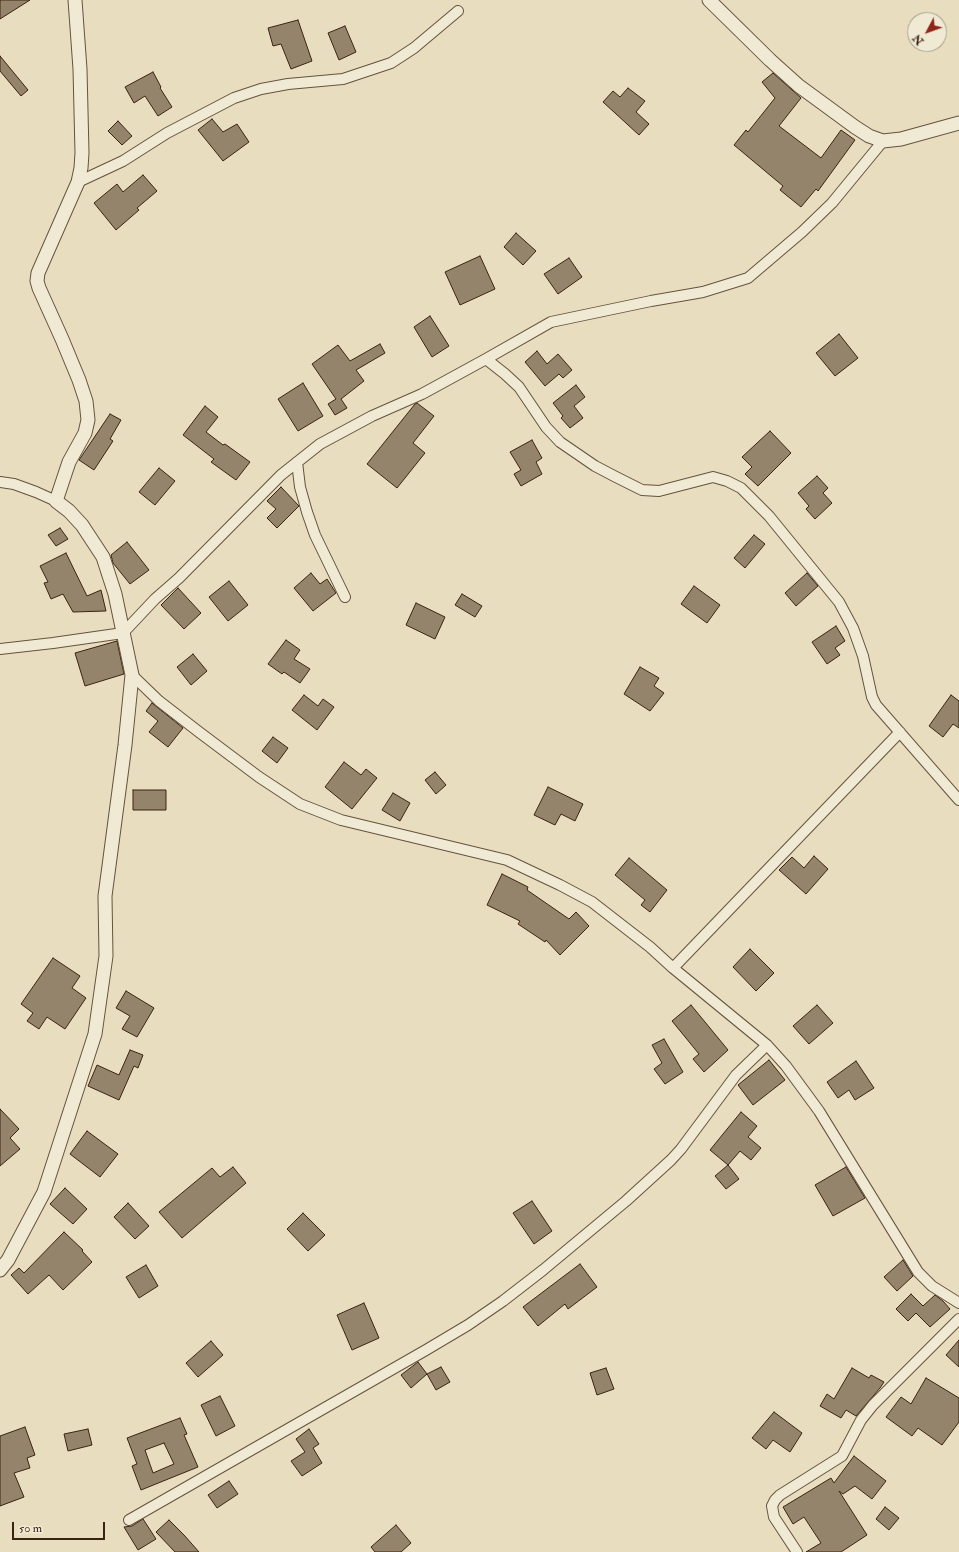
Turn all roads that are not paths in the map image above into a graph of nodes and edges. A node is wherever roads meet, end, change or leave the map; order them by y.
1 (75, 0) edge
2 (709, 0) edge
3 (458, 11) dead end
4 (959, 123) edge
5 (883, 141) junction
6 (78, 182) junction
7 (486, 360) junction
8 (297, 462) junction
9 (0, 482) edge
10 (56, 501) junction
11 (345, 597) dead end
12 (123, 633) junction
13 (0, 649) edge
14 (132, 675) junction
15 (900, 732) junction
16 (959, 800) edge
17 (673, 968) junction
18 (767, 1045) junction
19 (0, 1270) edge
20 (959, 1303) edge
21 (959, 1319) edge
22 (129, 1520) dead end
23 (797, 1552) edge

1 - 6 street
2 - 5 street
3 - 6 street
4 - 5 street
5 - 7 street
6 - 10 street
7 - 8 street
7 - 15 street
8 - 11 street
8 - 12 street
9 - 10 street
10 - 12 street
12 - 13 street
12 - 14 street
14 - 17 street
14 - 19 street
15 - 16 street
15 - 17 street
17 - 18 street
18 - 20 street
18 - 22 street
21 - 23 street

